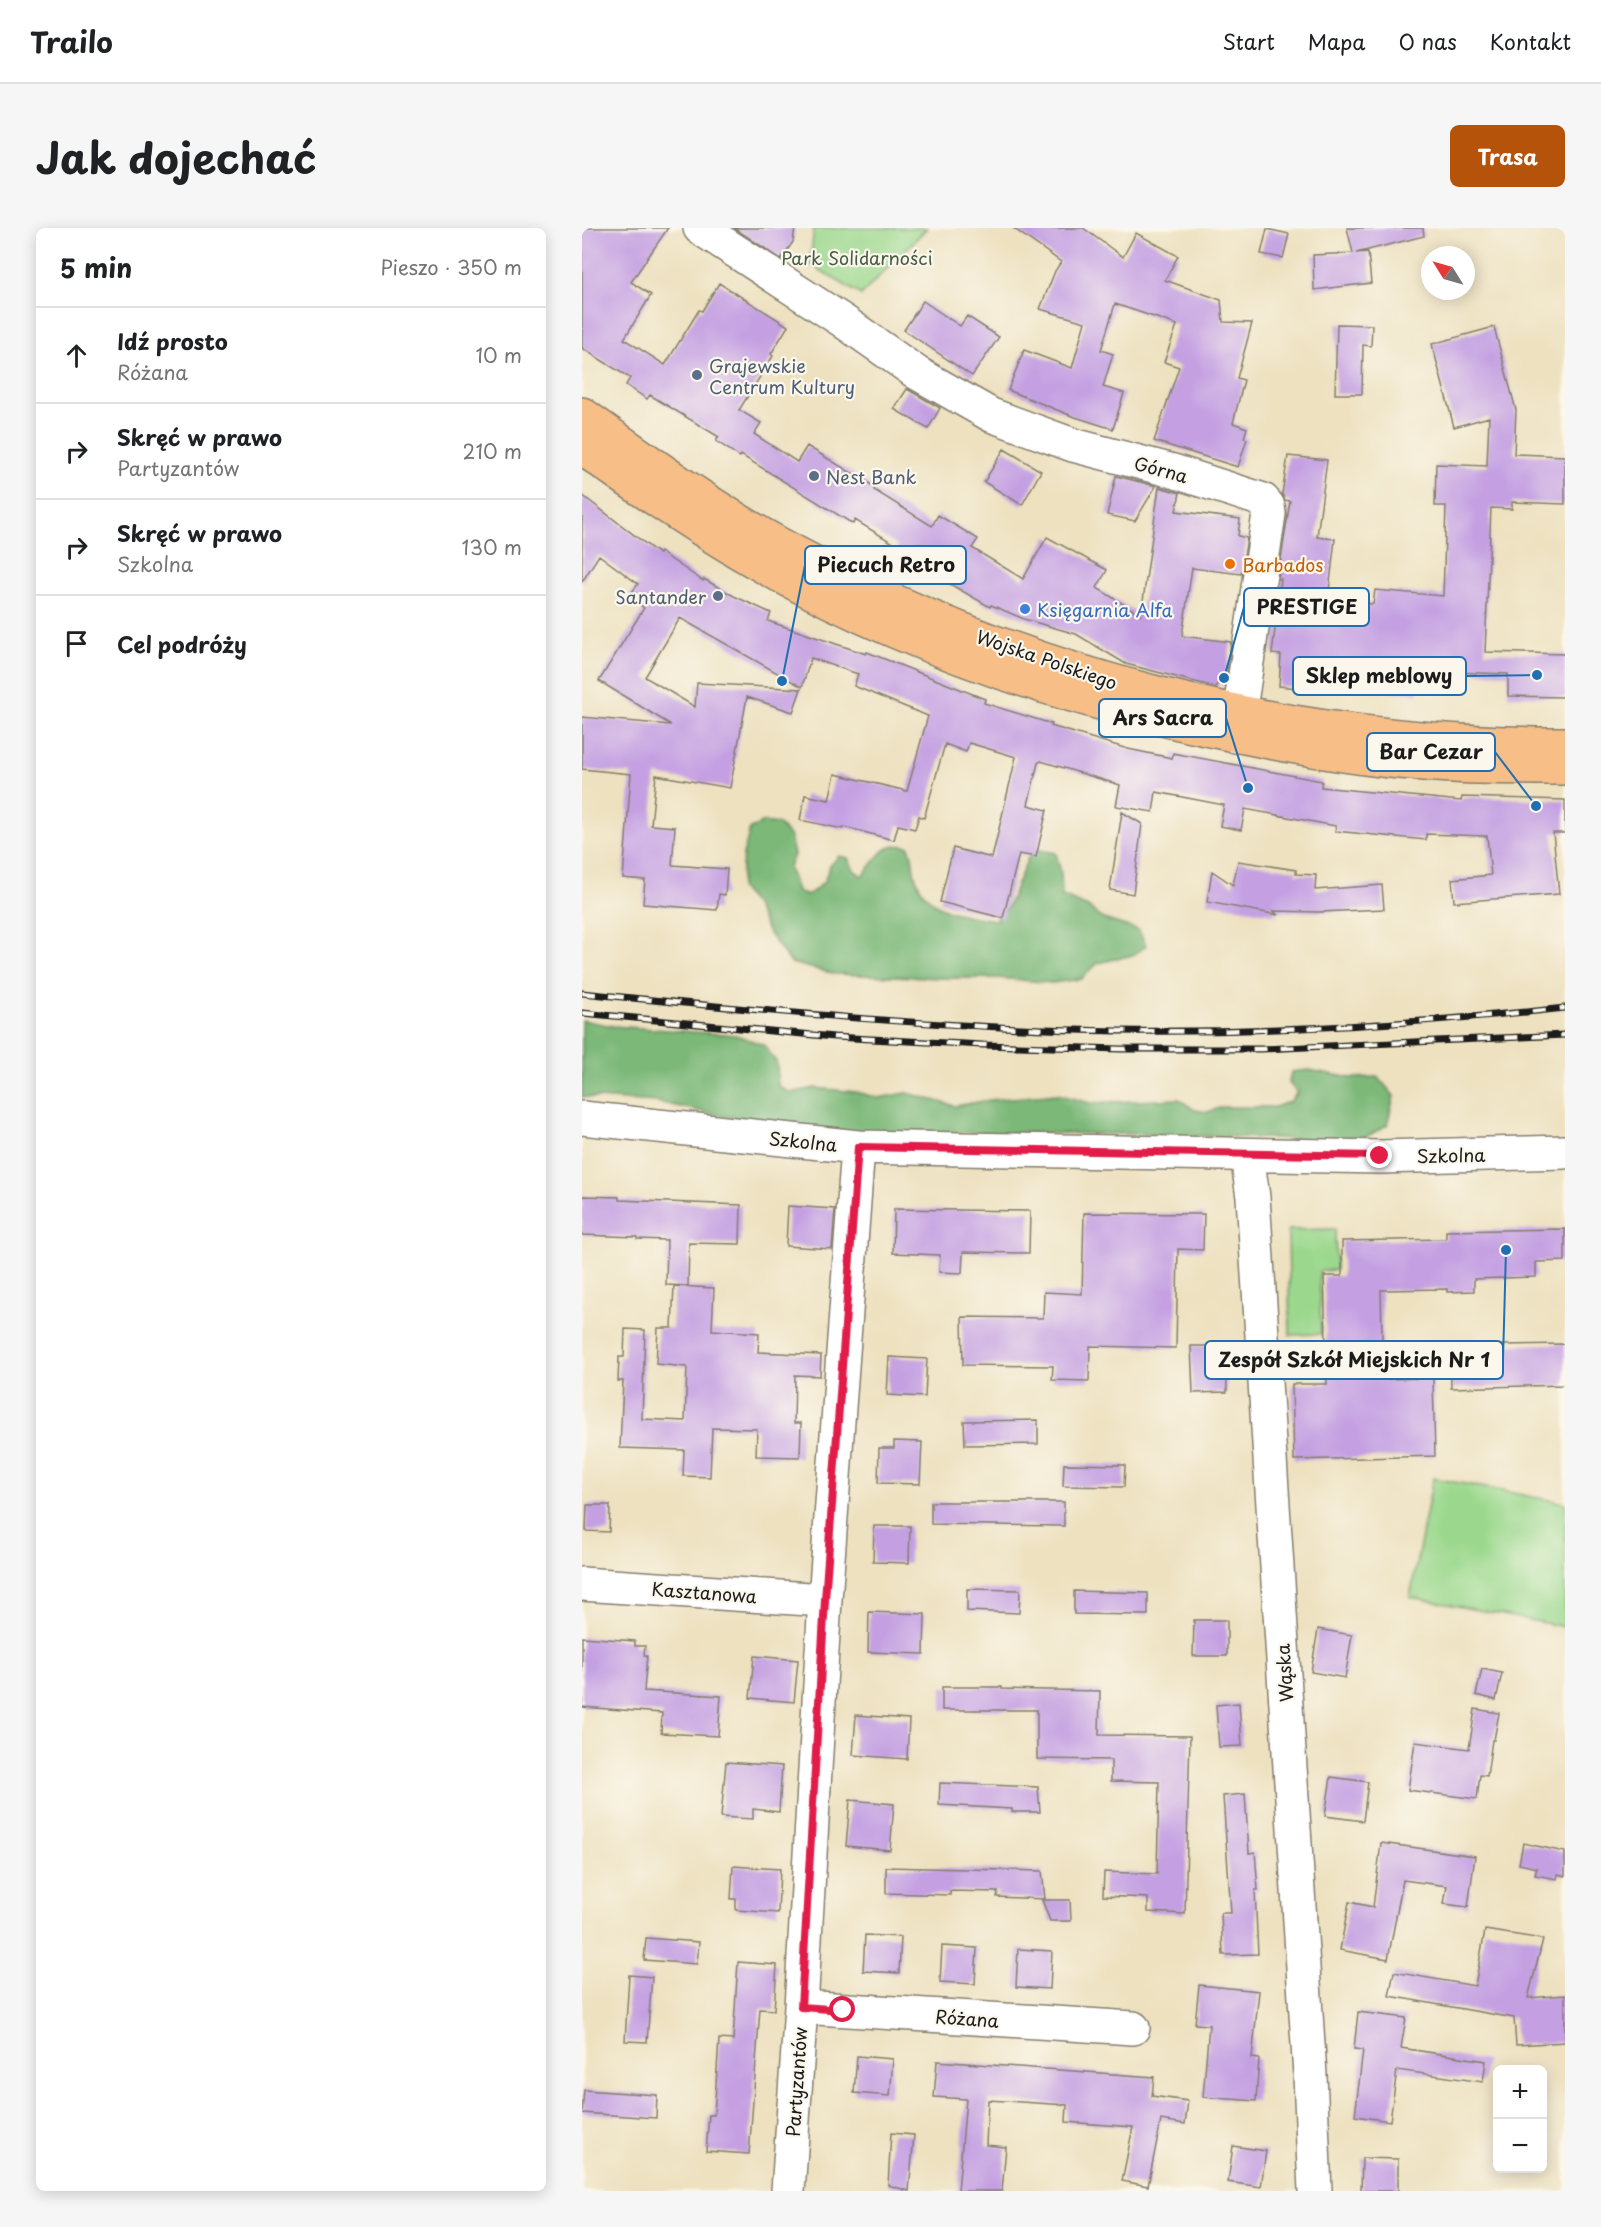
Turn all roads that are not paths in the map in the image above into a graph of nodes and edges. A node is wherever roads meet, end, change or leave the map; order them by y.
1 (700, 228) edge
2 (582, 414) edge
3 (582, 448) edge
4 (1238, 724) junction
5 (1565, 744) edge
6 (1565, 768) edge
7 (582, 1118) edge
8 (858, 1147) junction
9 (1565, 1152) edge
10 (1247, 1155) junction
11 (582, 1584) edge
12 (825, 1600) junction
13 (801, 2007) junction
14 (1133, 2028) dead end
15 (788, 2191) edge
16 (1315, 2191) edge

1 - 4 street, Górna
2 - 4 main road, Wojska Polskiego
3 - 4 main road, Wojska Polskiego
4 - 5 main road, Wojska Polskiego
4 - 6 main road, Wojska Polskiego
7 - 8 street, Szkolna
8 - 10 street, Szkolna
8 - 12 street, Partyzantów
9 - 10 street, Szkolna
10 - 16 street, Wąska
11 - 12 street, Kasztanowa
12 - 13 street, Partyzantów
13 - 14 street, Różana
13 - 15 street, Partyzantów

